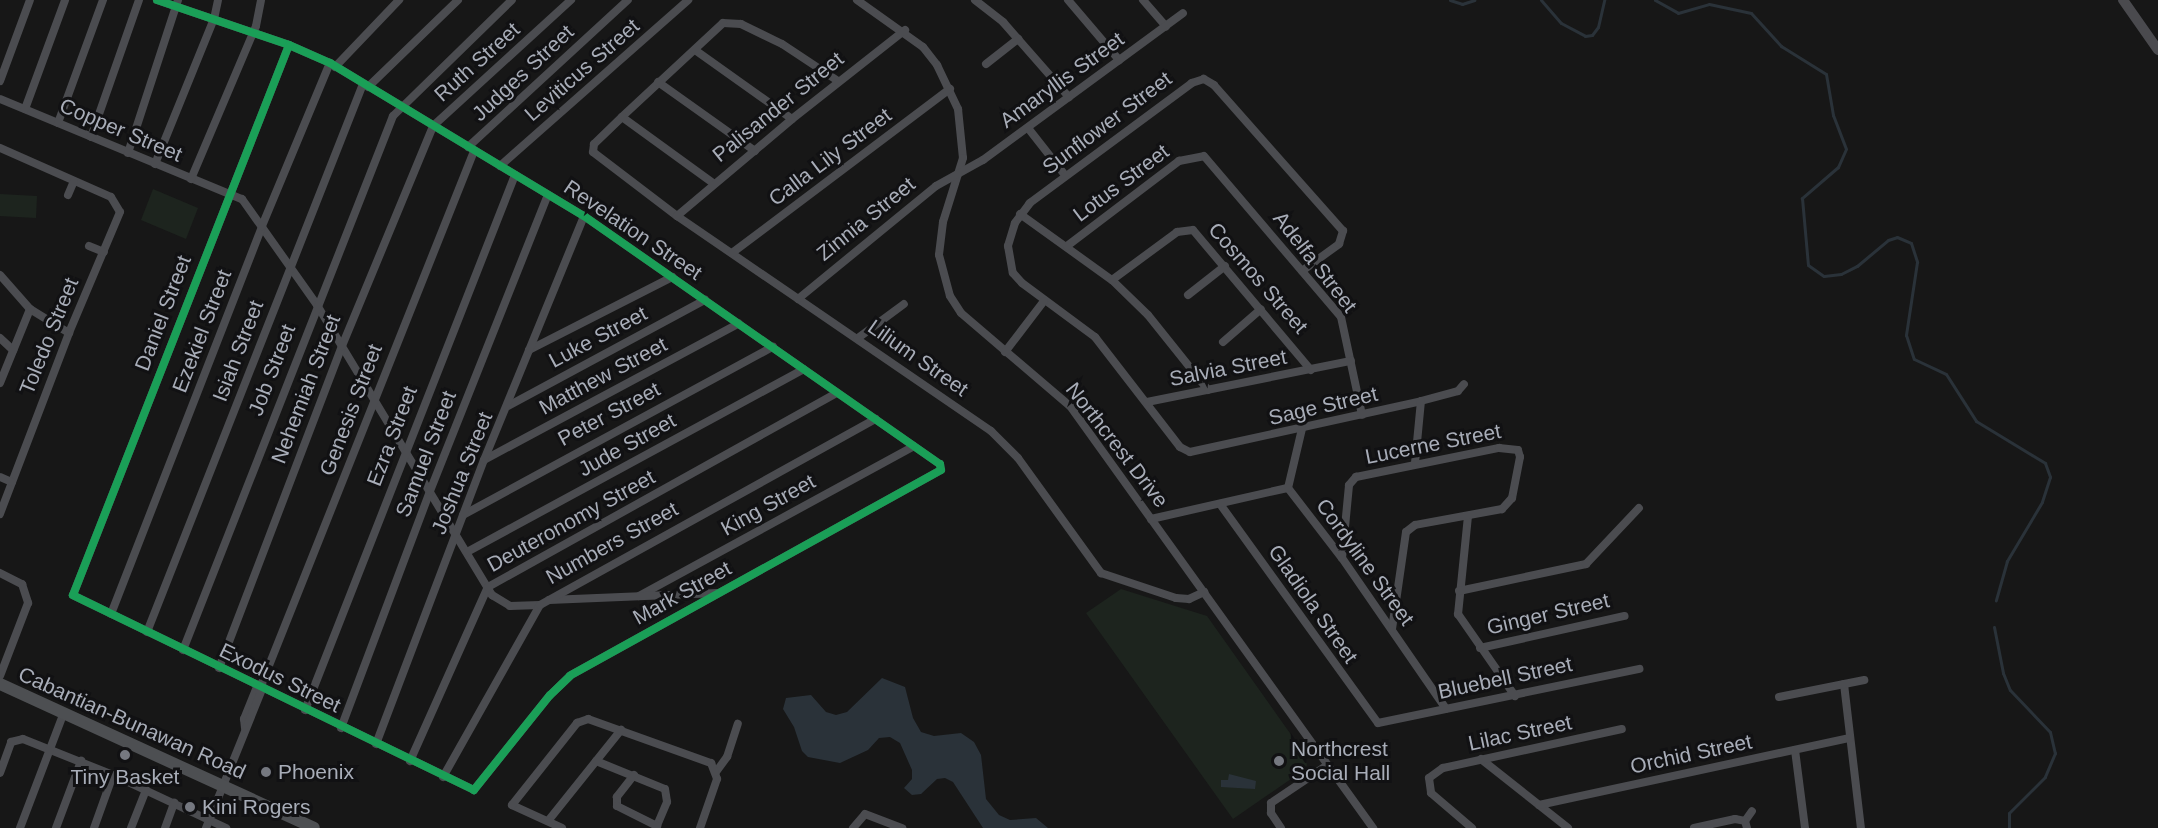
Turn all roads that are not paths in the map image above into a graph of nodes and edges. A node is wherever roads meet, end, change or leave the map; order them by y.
1 (30, 0) edge
2 (64, 0) edge
3 (103, 0) edge
4 (139, 0) edge
5 (157, 0) edge
6 (218, 0) edge
7 (261, 0) edge
8 (399, 0) edge
9 (458, 0) edge
10 (571, 0) edge
11 (628, 0) edge
12 (688, 0) edge
13 (857, 0) edge
14 (975, 0) edge
15 (1068, 0) edge
16 (1143, 0) edge
17 (2123, 0) edge
18 (510, 1) edge
19 (177, 3) edge
20 (1183, 13) dead end
21 (214, 19) junction
22 (1166, 26) junction
23 (905, 30) junction
24 (252, 32) junction
25 (1018, 39) junction
26 (289, 45) junction
27 (695, 50) junction
28 (2158, 50) edge
29 (1119, 60) junction
30 (986, 64) dead end
31 (333, 65) junction
32 (0, 81) edge
33 (838, 81) junction
34 (658, 82) junction
35 (366, 85) junction
36 (950, 89) junction
37 (1069, 97) junction
38 (0, 99) edge
39 (401, 106) junction
40 (25, 109) junction
41 (622, 117) junction
42 (792, 119) junction
43 (58, 123) junction
44 (433, 126) junction
45 (1028, 128) junction
46 (91, 137) junction
47 (471, 149) junction
48 (755, 151) junction
49 (1, 152) edge
50 (128, 153) junction
51 (1198, 155) joint
52 (155, 165) junction
53 (500, 166) junction
54 (961, 174) junction
55 (515, 175) junction
56 (1065, 175) junction
57 (191, 179) junction
58 (74, 181) junction
59 (713, 183) junction
60 (229, 194) junction
61 (68, 195) dead end
62 (548, 195) junction
63 (1020, 214) junction
64 (584, 216) junction
65 (677, 216) junction
66 (262, 226) junction
67 (89, 246) dead end
68 (1067, 246) junction
69 (104, 252) junction
70 (732, 254) junction
71 (1226, 266) junction
72 (290, 268) junction
73 (1302, 271) junction
74 (0, 275) edge
75 (672, 277) junction
76 (1112, 280) junction
77 (1188, 295) dead end
78 (798, 299) junction
79 (705, 300) junction
80 (1044, 301) junction
81 (904, 304) dead end
82 (317, 305) junction
83 (30, 309) junction
84 (1261, 309) junction
85 (739, 323) junction
86 (69, 333) junction
87 (0, 338) edge
88 (858, 338) junction
89 (1223, 342) dead end
90 (342, 346) junction
91 (773, 347) junction
92 (13, 350) junction
93 (530, 350) junction
94 (1005, 352) junction
95 (1351, 361) junction
96 (804, 369) junction
97 (1311, 370) junction
98 (0, 382) edge
99 (1464, 384) dead end
100 (1208, 390) junction
101 (837, 393) junction
102 (374, 398) junction
103 (1421, 401) junction
104 (1147, 402) junction
105 (508, 406) junction
106 (1362, 415) junction
107 (876, 419) junction
108 (1302, 429) junction
109 (914, 446) junction
110 (405, 451) junction
111 (484, 460) junction
112 (1415, 463) junction
113 (942, 468) joint
114 (0, 477) edge
115 (12, 482) junction
116 (1288, 488) junction
117 (430, 491) junction
118 (1220, 504) junction
119 (1639, 508) dead end
120 (0, 513) edge
121 (463, 514) junction
122 (1468, 516) junction
123 (1151, 519) junction
124 (456, 535) junction
125 (467, 552) junction
126 (1342, 558) junction
127 (0, 573) edge
128 (488, 587) junction
129 (1459, 591) junction
130 (1204, 592) junction
131 (718, 593) junction
132 (73, 595) joint
133 (639, 596) junction
134 (543, 603) junction
135 (111, 614) junction
136 (1624, 616) dead end
137 (1392, 629) junction
138 (147, 632) junction
139 (1480, 648) junction
140 (183, 650) junction
141 (219, 668) junction
142 (1639, 669) dead end
143 (0, 676) edge
144 (1864, 680) dead end
145 (0, 684) edge
146 (1844, 684) junction
147 (261, 686) junction
148 (1515, 696) junction
149 (1779, 697) dead end
150 (1446, 709) junction
151 (305, 710) junction
152 (64, 712) junction
153 (1378, 723) joint
154 (738, 724) dead end
155 (341, 728) junction
156 (1622, 729) dead end
157 (621, 730) junction
158 (1850, 738) junction
159 (376, 744) junction
160 (50, 748) junction
161 (1796, 750) junction
162 (1480, 759) junction
163 (81, 761) junction
164 (410, 761) junction
165 (596, 761) junction
166 (1326, 766) junction
167 (716, 772) junction
168 (0, 773) edge
169 (1418, 774) dead end
170 (113, 775) junction
171 (634, 775) junction
172 (443, 777) junction
173 (1428, 778) junction
174 (222, 785) junction
175 (146, 790) junction
176 (474, 790) joint
177 (174, 803) junction
178 (1539, 805) junction
179 (1752, 811) dead end
180 (548, 822) junction
181 (208, 824) edge
182 (1746, 824) edge
183 (657, 827) edge
184 (898, 827) edge
185 (20, 828) edge
186 (56, 828) edge
187 (94, 828) edge
188 (131, 828) edge
189 (165, 828) edge
190 (226, 828) edge
191 (314, 828) edge
192 (562, 828) edge
193 (700, 828) edge
194 (853, 828) edge
195 (1281, 828) edge
196 (1372, 828) edge
197 (1470, 828) edge
198 (1568, 828) edge
199 (1694, 828) edge
200 (1805, 828) edge
201 (1861, 828) edge

1 - 32 street
2 - 40 street
3 - 43 street
4 - 46 street
5 - 19 street, Revelation Street
6 - 21 street
7 - 24 street
8 - 31 street
9 - 35 street
10 - 44 street, Ruth Street
11 - 47 street, Judges Street
12 - 53 street, Leviticus Street
13 - 23 street, Northcrest Drive
14 - 25 street
15 - 29 street
16 - 22 street
17 - 28 street
18 - 39 street, Job Street
19 - 21 street, Revelation Street
19 - 50 street
20 - 22 street, Amaryllis Street
21 - 24 street, Revelation Street
21 - 52 street
22 - 29 street, Amaryllis Street
23 - 33 street, Palisander Street
23 - 36 street, Northcrest Drive
24 - 26 street, Revelation Street
24 - 57 street
25 - 30 street
25 - 37 street
26 - 31 street, Revelation Street
26 - 60 street, Daniel Street
27 - 33 street
27 - 34 street
27 - 42 street
29 - 37 street, Amaryllis Street
31 - 35 street, Revelation Street
31 - 66 street, Ezekiel Street
33 - 42 street, Palisander Street
34 - 41 street
34 - 48 street
35 - 39 street, Revelation Street
35 - 72 street, Isiah Street
36 - 54 street, Northcrest Drive
36 - 70 street, Calla Lily Street
37 - 45 street, Amaryllis Street
38 - 40 street, Copper Street
39 - 44 street, Revelation Street
39 - 82 street, Job Street
40 - 43 street, Copper Street
41 - 59 street
41 - 65 street, Lilium Street
42 - 48 street, Palisander Street
43 - 46 street, Copper Street
44 - 47 street, Revelation Street
44 - 90 street, Nehemiah Street
45 - 54 street, Amaryllis Street
45 - 56 street
46 - 50 street, Copper Street
47 - 53 street, Revelation Street
47 - 102 street, Genesis Street
48 - 59 street, Palisander Street
49 - 58 street
50 - 52 street, Copper Street
51 - 68 street, Lotus Street
51 - 73 street, Adelfa Street
52 - 57 street, Copper Street
53 - 55 street, Revelation Street
54 - 78 street, Zinnia Street
54 - 94 street, Northcrest Drive
55 - 62 street, Revelation Street
55 - 110 street, Ezra Street
56 - 63 street, Sunflower Street
56 - 73 street, Sunflower Street
57 - 60 street, Copper Street
58 - 61 street
58 - 69 street, Toledo Street
59 - 65 street, Palisander Street
60 - 66 street, Copper Street
60 - 132 street, Daniel Street
62 - 64 street, Revelation Street
62 - 117 street, Samuel Street
63 - 68 street
63 - 80 street
64 - 75 street, Revelation Street
64 - 93 street, Joshua Street
65 - 70 street, Lilium Street
66 - 72 street, Copper Street
66 - 135 street, Ezekiel Street
67 - 69 street
68 - 76 street
69 - 86 street, Toledo Street
70 - 78 street, Lilium Street
71 - 76 street, Cosmos Street
71 - 77 street
71 - 84 street, Cosmos Street
72 - 82 street, Copper Street
72 - 138 street, Isiah Street
73 - 95 street, Adelfa Street
74 - 83 street
75 - 79 street, Revelation Street
75 - 93 street
76 - 100 street
78 - 88 street, Lilium Street
79 - 85 street, Revelation Street
79 - 105 street, Luke Street
80 - 94 street
80 - 104 street
81 - 88 street
82 - 90 street, Copper Street
82 - 140 street, Job Street
83 - 86 street
83 - 92 street
84 - 89 street
84 - 97 street, Cosmos Street
85 - 91 street, Revelation Street
85 - 111 street, Matthew Street
86 - 115 street, Toledo Street
87 - 92 street
88 - 130 street, Lilium Street
90 - 102 street, Copper Street
90 - 141 street, Nehemiah Street
91 - 96 street, Revelation Street
91 - 121 street, Peter Street
92 - 98 street
93 - 105 street, Joshua Street
94 - 123 street, Northcrest Drive
95 - 97 street, Salvia Street
95 - 106 street, Adelfa Street
96 - 101 street, Revelation Street
96 - 125 street, Jude Street
97 - 100 street, Salvia Street
99 - 103 street, Sage Street
100 - 104 street, Salvia Street
101 - 107 street, Revelation Street
101 - 128 street, Deuteronomy Street
102 - 110 street, Copper Street
102 - 147 street, Genesis Street
103 - 106 street, Sage Street
103 - 112 street
104 - 108 street, Sage Street
105 - 111 street, Joshua Street
106 - 108 street, Sage Street
107 - 109 street, Revelation Street
107 - 134 street, Numbers Street
108 - 116 street, Cordyline Street
109 - 113 street, Revelation Street
109 - 133 street, King Street
110 - 117 street, Copper Street
110 - 151 street, Ezra Street
111 - 121 street, Joshua Street
112 - 122 street, Lucerne Street
112 - 126 street, Lucerne Street
113 - 131 street, Mark Street
114 - 115 street
115 - 120 street, Toledo Street
116 - 118 street
116 - 126 street, Cordyline Street
117 - 124 street, Copper Street
117 - 155 street, Samuel Street
118 - 123 street
118 - 153 street, Gladiola Street
119 - 129 street
121 - 124 street, Joshua Street
122 - 129 street
122 - 137 street, Lucerne Street
123 - 130 street, Northcrest Drive
124 - 125 street, Copper Street
124 - 159 street, Joshua Street
125 - 128 street, Copper Street
126 - 137 street, Cordyline Street
127 - 143 street
128 - 134 street
128 - 164 street, Deuteronomy Street
129 - 139 street
130 - 166 street, Northcrest Drive
131 - 133 street
131 - 176 street, Mark Street
132 - 135 street, Exodus Street
133 - 134 street
134 - 172 street, Numbers Street
135 - 138 street, Exodus Street
136 - 139 street, Ginger Street
137 - 150 street, Cordyline Street
138 - 140 street, Exodus Street
139 - 148 street
140 - 141 street, Exodus Street
141 - 147 street, Exodus Street
142 - 148 street, Bluebell Street
144 - 146 street
145 - 152 main road, Cabantian-Bunawan Road
146 - 149 street
146 - 158 street
147 - 151 street, Exodus Street
147 - 174 street, Genesis Street
148 - 150 street, Bluebell Street
150 - 153 street, Bluebell Street
151 - 155 street, Exodus Street
152 - 160 street
152 - 174 main road, Cabantian-Bunawan Road
154 - 167 street
155 - 159 street, Exodus Street
156 - 162 street, Lilac Street
157 - 165 street
157 - 167 street
157 - 180 street
158 - 161 street, Orchid Street
158 - 201 street
159 - 164 street, Exodus Street
160 - 163 street
160 - 168 street
160 - 185 street
161 - 178 street, Orchid Street
161 - 200 street
162 - 173 street, Lilac Street
162 - 178 street
163 - 170 street
163 - 186 street
164 - 172 street, Exodus Street
165 - 171 street
165 - 180 street
166 - 195 street
166 - 196 street, Northcrest Drive
167 - 193 street
169 - 173 street
170 - 175 street
170 - 187 street
171 - 183 street
171 - 183 street
172 - 176 street, Exodus Street
173 - 197 street
174 - 181 street, Genesis Street
174 - 191 main road, Cabantian-Bunawan Road
175 - 177 street
175 - 188 street
177 - 181 street
177 - 189 street
178 - 198 street
179 - 182 street
180 - 192 street
181 - 190 street
182 - 199 street
184 - 194 street

